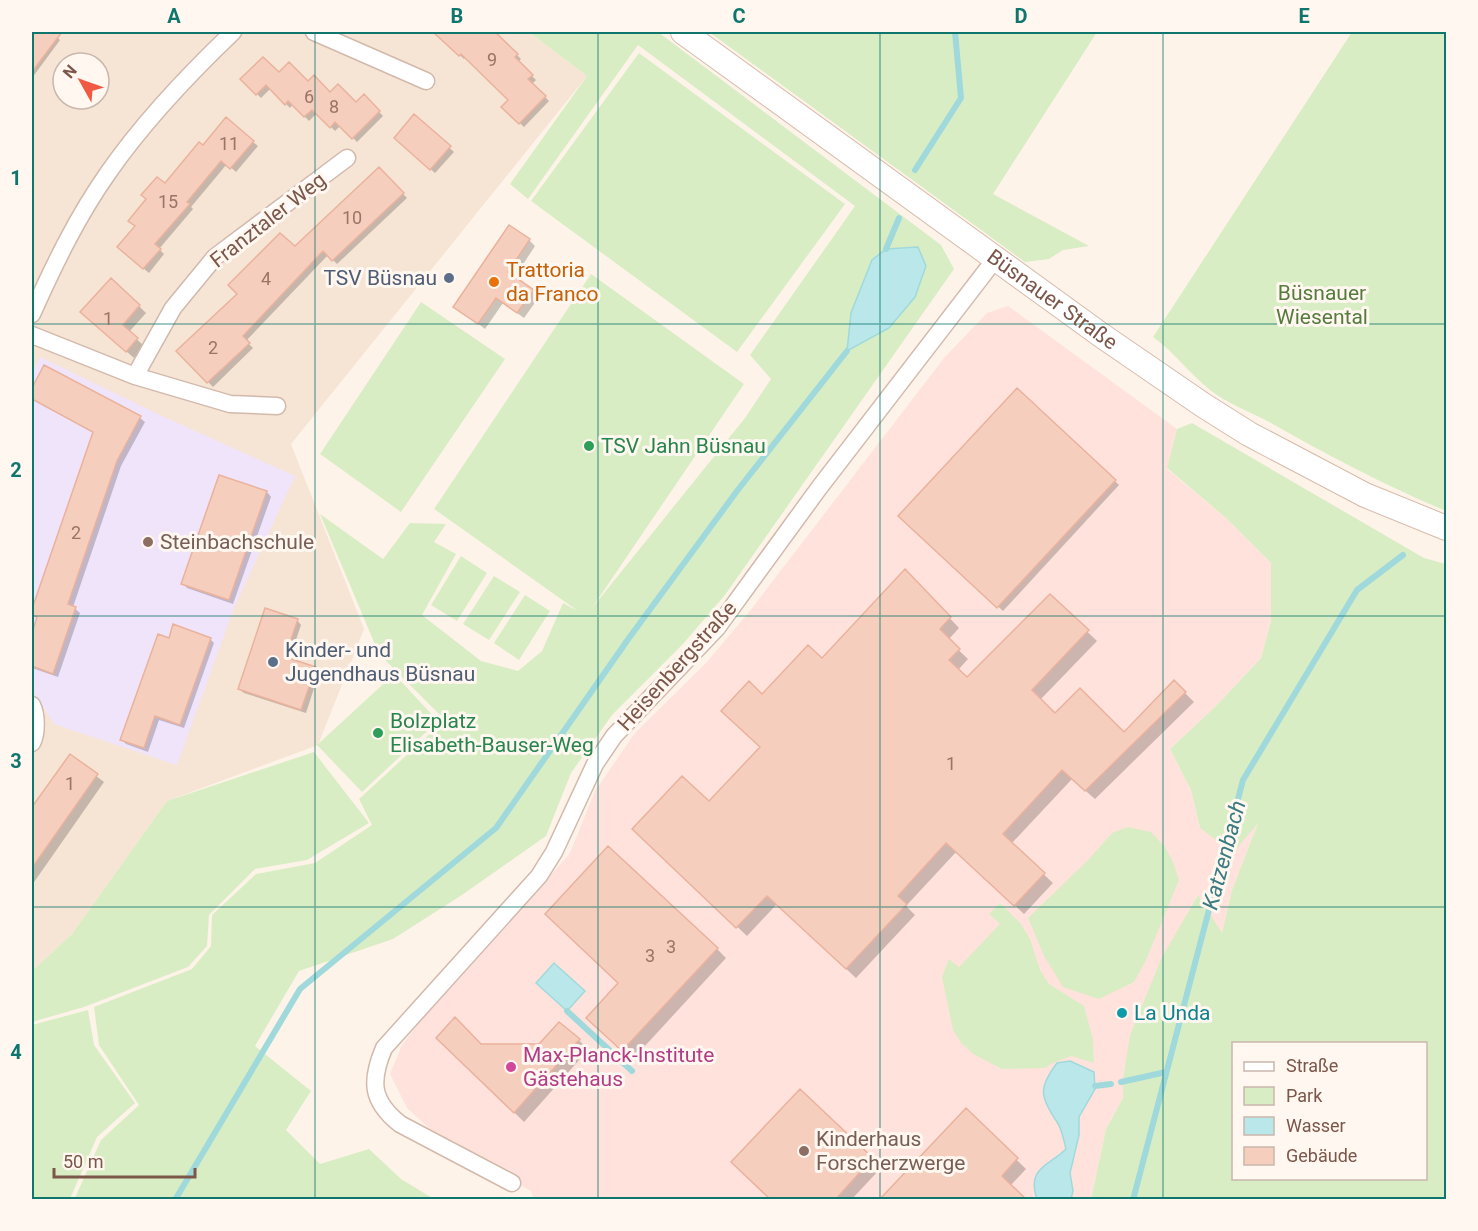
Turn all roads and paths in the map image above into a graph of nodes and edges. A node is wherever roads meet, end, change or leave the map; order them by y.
1 (233, 32) edge
2 (314, 32) edge
3 (683, 32) edge
4 (426, 81) dead end
5 (347, 158) dead end
6 (996, 258) junction
7 (32, 314) edge
8 (32, 335) edge
9 (135, 376) junction
10 (277, 406) dead end
11 (1446, 528) edge
12 (32, 705) edge
13 (32, 743) edge
14 (512, 1183) dead end

1 - 7 street
2 - 4 street
3 - 6 street, Büsnauer Straße
5 - 9 street, Franztaler Weg
6 - 11 street, Büsnauer Straße
6 - 14 street, Heisenbergstraße
8 - 9 street
9 - 10 street
12 - 13 street

